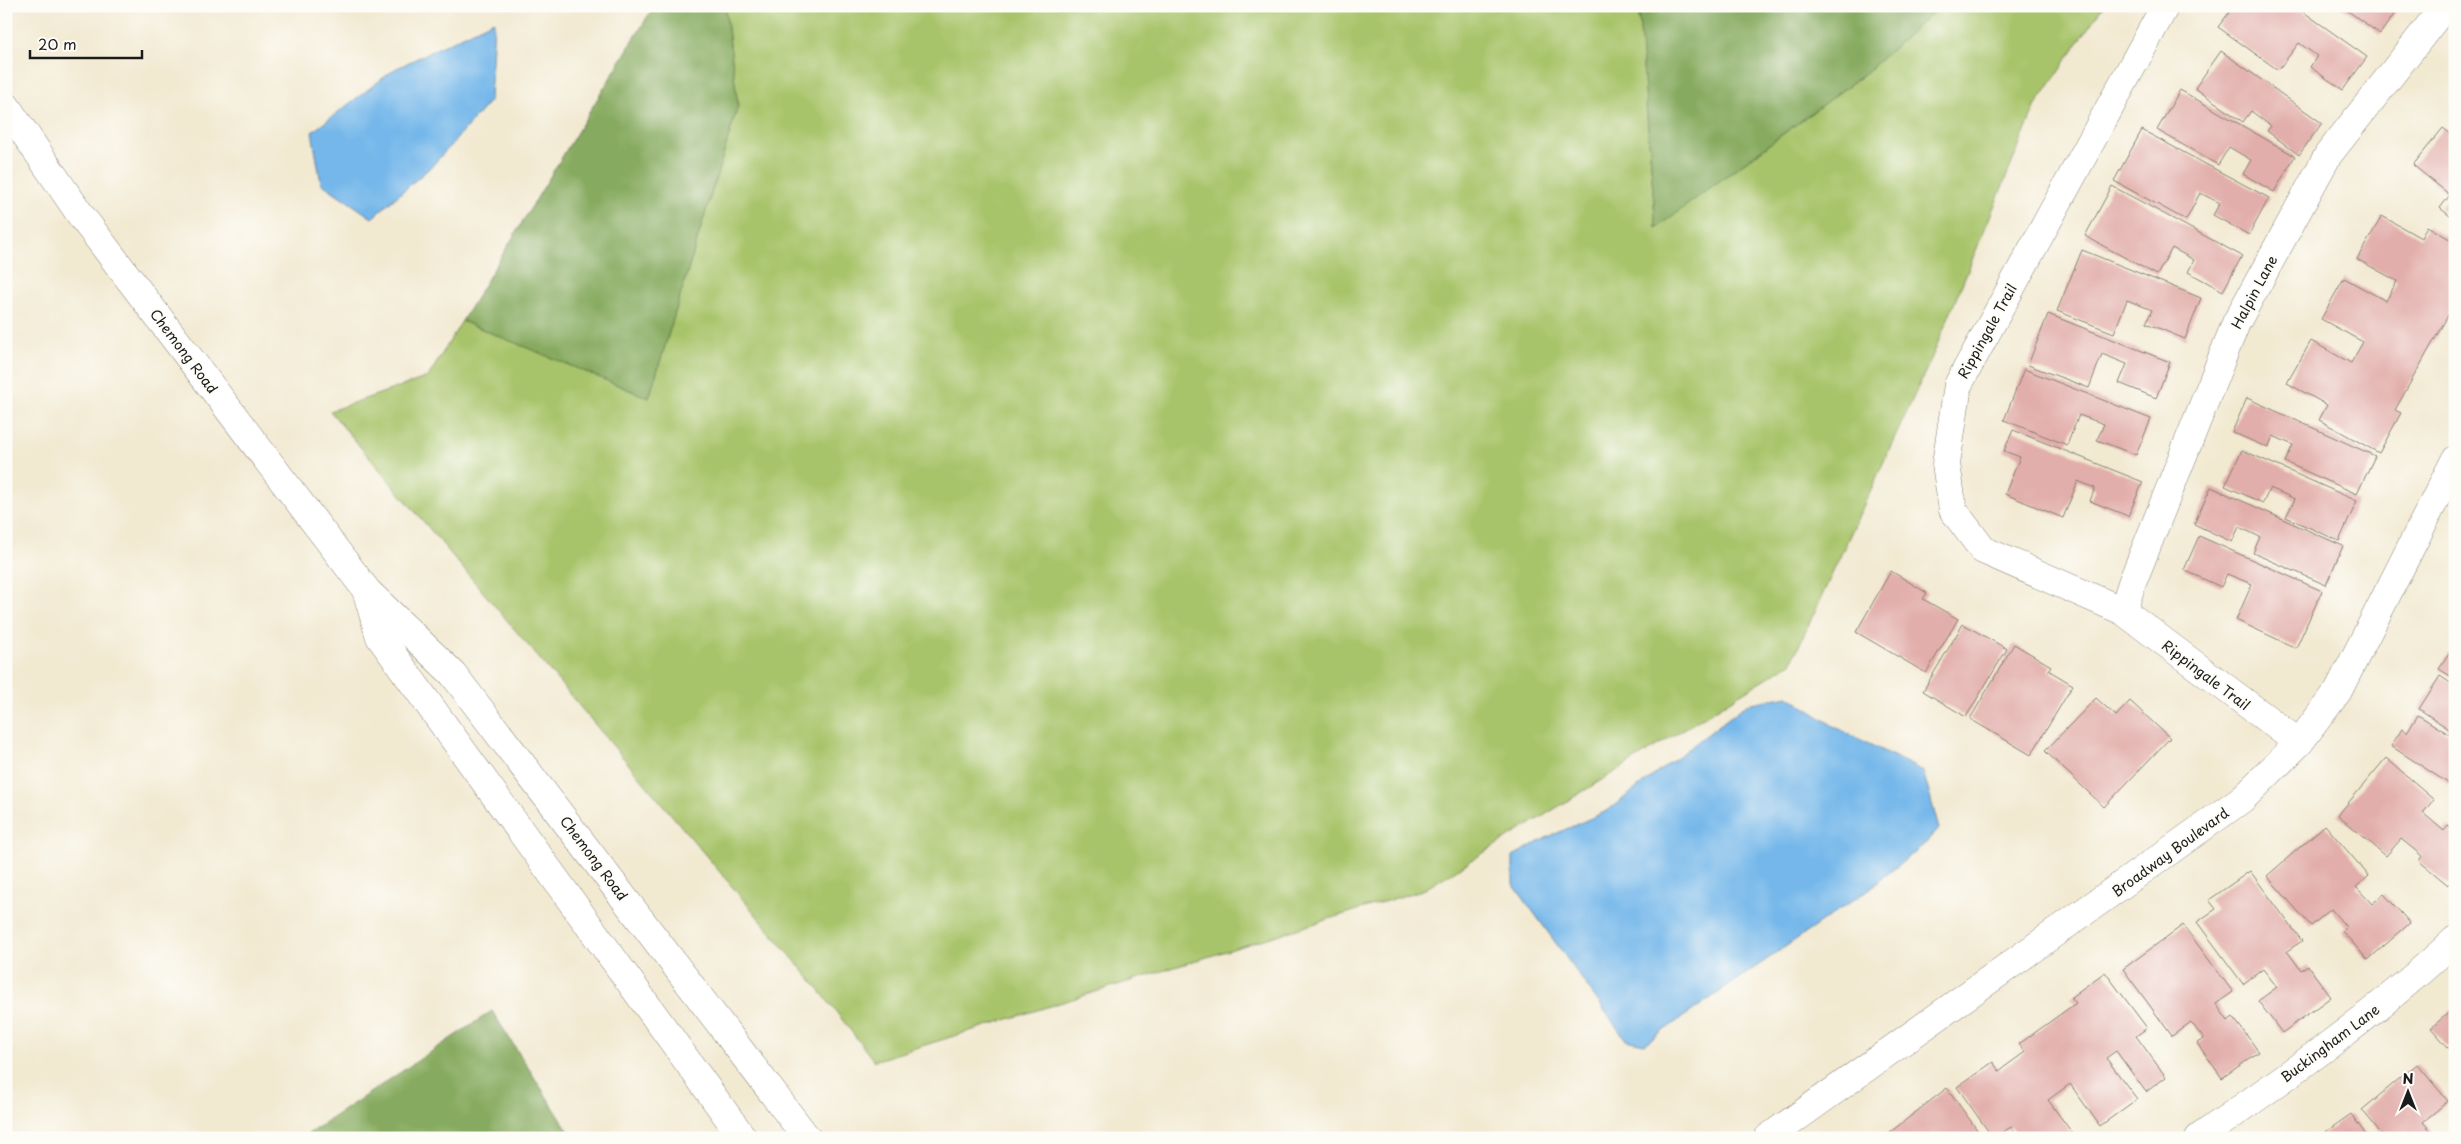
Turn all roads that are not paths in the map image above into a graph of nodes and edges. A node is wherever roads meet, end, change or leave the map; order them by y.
1 (2165, 6) edge
2 (2445, 6) edge
3 (6, 106) edge
4 (2455, 460) edge
5 (367, 591) junction
6 (2123, 611) junction
7 (2300, 743) junction
8 (2455, 940) edge
9 (743, 1138) edge
10 (807, 1138) edge
11 (1768, 1138) edge
12 (2199, 1138) edge

1 - 6 main road, Rippingale Trail
2 - 6 main road, Halpin Lane
3 - 5 main road, Chemong Road
4 - 7 main road, Broadway Boulevard
5 - 9 main road, Chemong Road
5 - 10 main road, Chemong Road
6 - 7 main road, Rippingale Trail
7 - 11 main road, Broadway Boulevard
8 - 12 main road, Buckingham Lane

